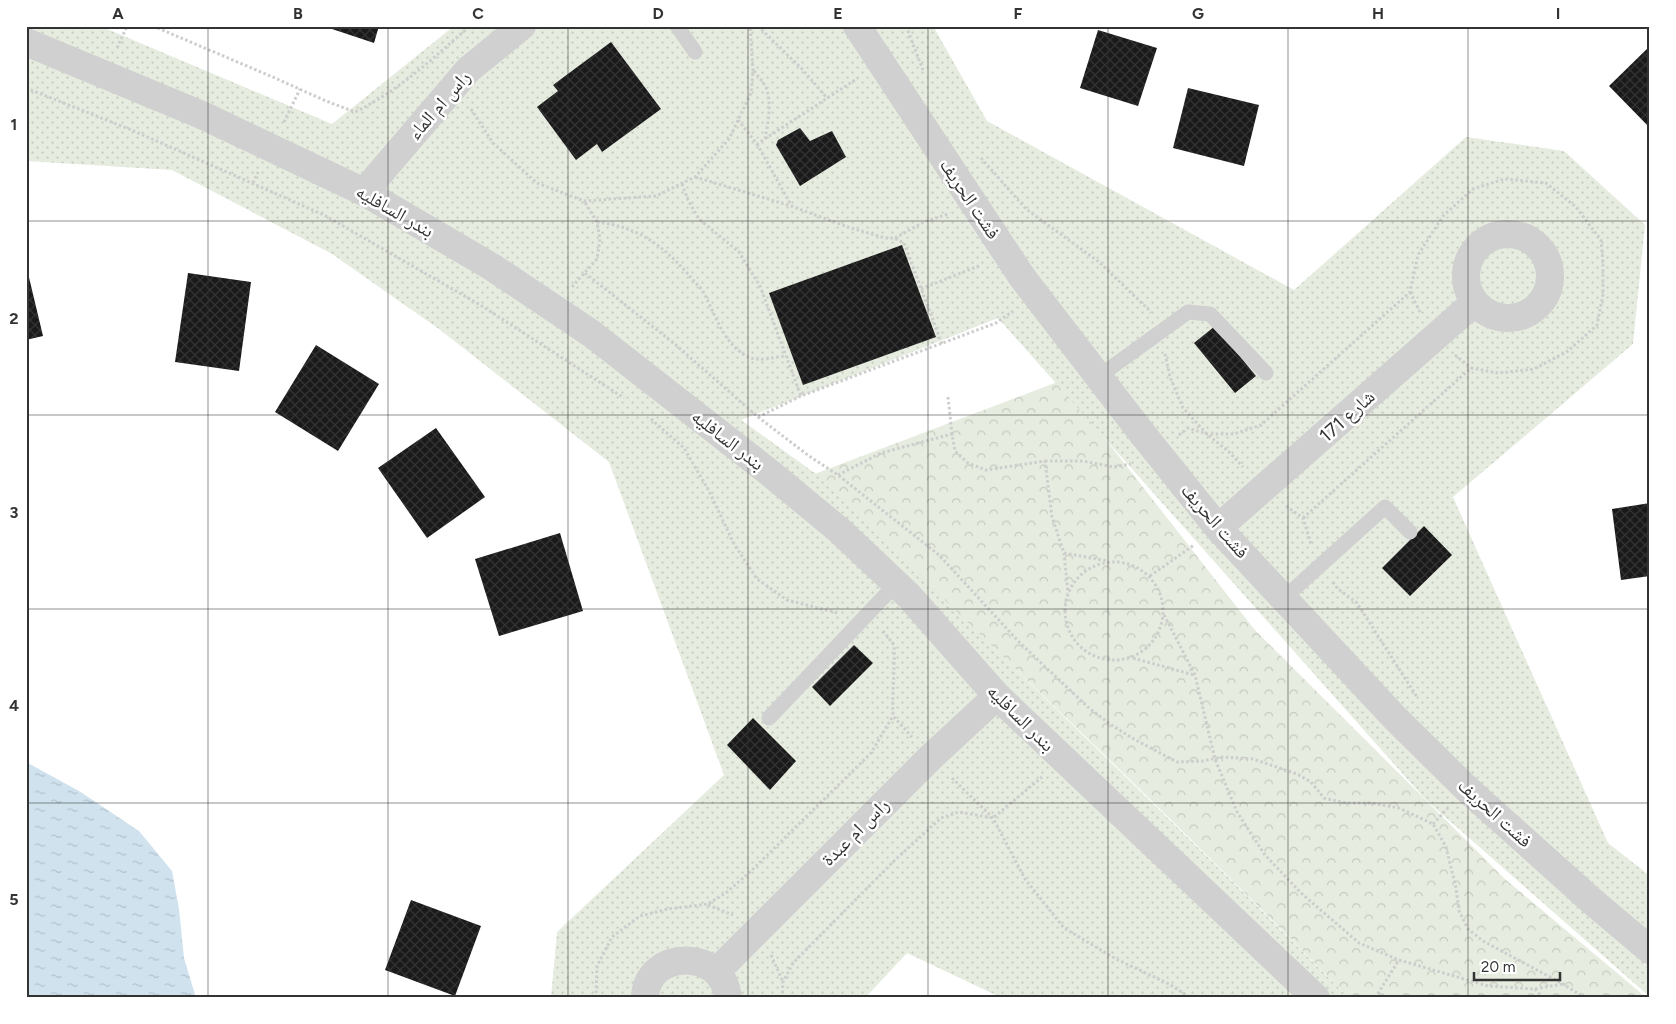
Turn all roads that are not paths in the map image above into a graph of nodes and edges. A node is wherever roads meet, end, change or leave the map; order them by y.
1 (522, 26) edge
2 (677, 26) edge
3 (857, 26) edge
4 (26, 42) edge
5 (696, 52) dead end
6 (364, 192) junction
7 (1475, 302) dead end
8 (1266, 373) dead end
9 (1098, 377) junction
10 (1218, 528) junction
11 (1410, 532) dead end
12 (896, 584) junction
13 (1283, 598) junction
14 (997, 696) junction
15 (769, 718) dead end
16 (1650, 950) edge
17 (716, 972) junction
18 (645, 998) edge
19 (728, 998) edge
20 (1316, 998) edge

1 - 6 street, راس ام الماء
2 - 5 lane
3 - 9 street, فشت الحريف
4 - 6 street, بندر السافليه
6 - 12 street, بندر السافليه
7 - 10 street, شارع 171
8 - 9 lane
9 - 10 street, فشت الحريف
10 - 13 street, فشت الحريف
11 - 13 lane
12 - 14 street, بندر السافليه
12 - 15 lane
13 - 16 street, فشت الحريف
14 - 17 street, راس ام عبدة
14 - 20 street, بندر السافليه
17 - 18 street
17 - 19 street

